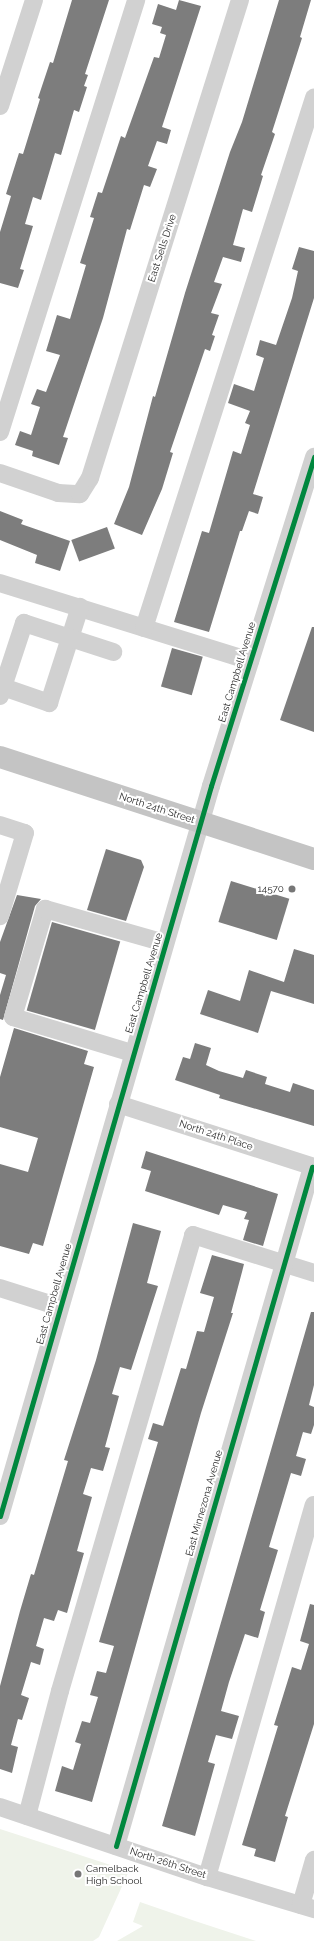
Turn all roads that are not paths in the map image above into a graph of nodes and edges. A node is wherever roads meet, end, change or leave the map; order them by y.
1 (34, 0) edge
2 (136, 0) edge
3 (240, 0) edge
4 (314, 98) edge
5 (0, 106) edge
6 (0, 432) edge
7 (314, 457) edge
8 (0, 473) edge
9 (0, 583) edge
10 (80, 607) junction
11 (144, 628) junction
12 (70, 638) junction
13 (113, 652) dead end
14 (250, 661) junction
15 (1, 692) edge
16 (0, 757) edge
17 (201, 823) junction
18 (0, 825) edge
19 (314, 859) edge
20 (0, 916) edge
21 (165, 944) junction
22 (132, 1053) junction
23 (118, 1104) junction
24 (313, 1167) edge
25 (284, 1263) junction
26 (314, 1272) edge
27 (0, 1288) edge
28 (60, 1307) junction
29 (314, 1505) edge
30 (0, 1516) edge
31 (0, 1807) edge
32 (27, 1816) junction
33 (116, 1846) junction
34 (314, 1860) edge
35 (207, 1876) junction
36 (308, 1907) edge

1 - 5 street
2 - 6 street
3 - 8 street, East Sells Drive
4 - 11 street
7 - 14 street, East Campbell Avenue
9 - 10 street
10 - 11 street
10 - 12 street
11 - 14 street
12 - 13 street
12 - 15 street
12 - 15 street
14 - 17 street, East Campbell Avenue
16 - 17 main road, North 24th Street
17 - 19 main road, North 24th Street
17 - 21 street, East Campbell Avenue
18 - 20 street
21 - 22 street, East Campbell Avenue
21 - 22 street
22 - 23 street, East Campbell Avenue
23 - 24 street, North 24th Place
23 - 28 street, East Campbell Avenue
24 - 25 street, East Minnezona Avenue
25 - 26 street
25 - 32 street
25 - 33 street, East Minnezona Avenue
27 - 28 street
28 - 30 street, East Campbell Avenue
29 - 35 street
31 - 32 street, North 26th Street
32 - 33 street, North 26th Street
33 - 35 street, North 26th Street
34 - 36 street
35 - 36 street, North 26th Street

